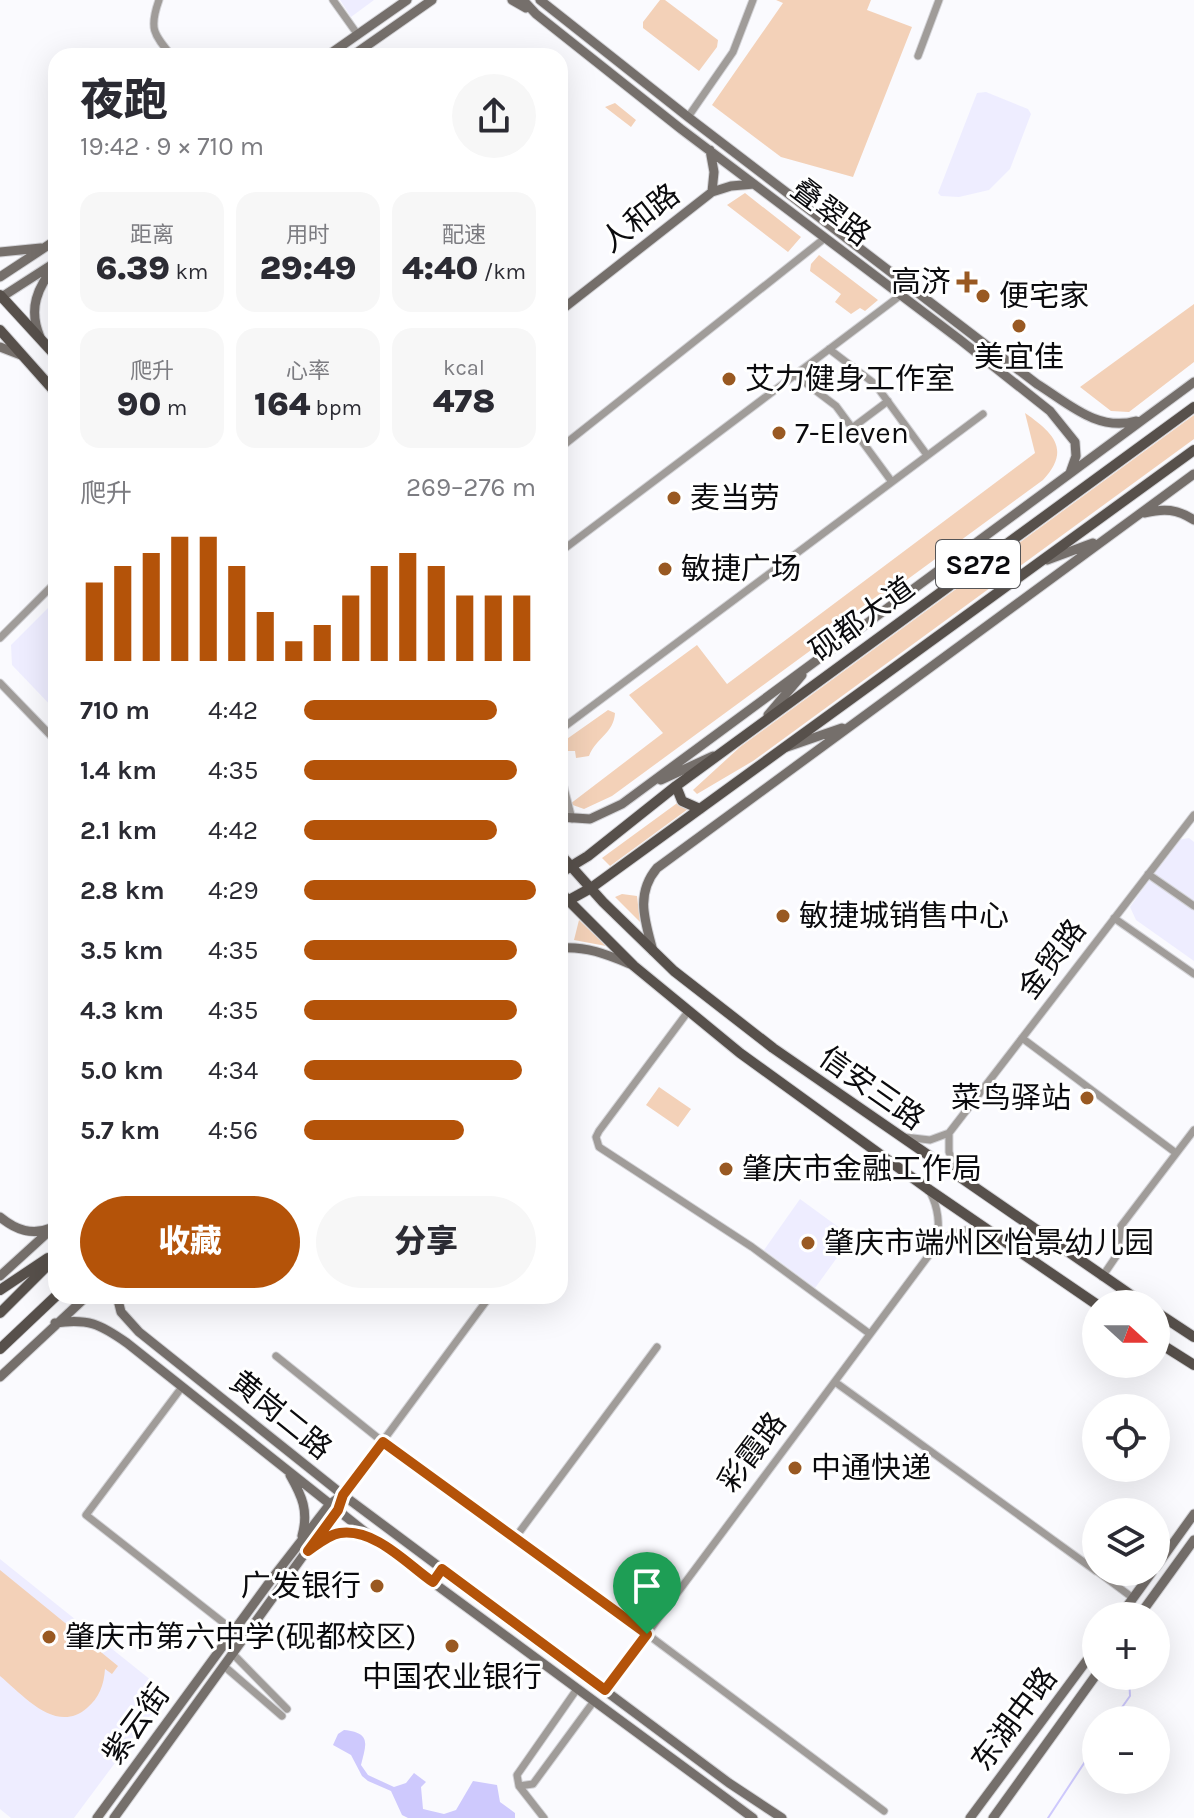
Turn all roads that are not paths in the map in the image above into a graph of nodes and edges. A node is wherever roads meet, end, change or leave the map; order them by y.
1 (159, 0) edge
2 (333, 0) edge
3 (408, 0) edge
4 (432, 0) edge
5 (512, 0) edge
6 (523, 0) edge
7 (540, 0) edge
8 (753, 0) edge
9 (939, 0) edge
10 (416, 11) junction
11 (536, 14) junction
12 (567, 21) junction
13 (558, 31) junction
14 (358, 35) junction
15 (165, 48) edge
16 (339, 48) edge
17 (366, 48) edge
18 (918, 56) dead end
19 (688, 117) junction
20 (710, 150) junction
21 (755, 184) junction
22 (712, 192) junction
23 (825, 238) junction
24 (48, 245) edge
25 (44, 247) junction
26 (0, 252) edge
27 (48, 269) edge
28 (48, 276) edge
29 (0, 277) edge
30 (901, 295) junction
31 (1, 297) edge
32 (568, 305) edge
33 (0, 330) edge
34 (43, 343) junction
35 (0, 347) edge
36 (48, 348) edge
37 (829, 349) junction
38 (21, 355) junction
39 (795, 375) junction
40 (1194, 382) edge
41 (48, 384) edge
42 (1194, 391) edge
43 (888, 401) junction
44 (1065, 401) junction
45 (1162, 405) junction
46 (1194, 407) edge
47 (1050, 411) junction
48 (983, 414) dead end
49 (1139, 420) junction
50 (852, 428) junction
51 (568, 442) edge
52 (1194, 450) edge
53 (927, 455) junction
54 (1194, 474) edge
55 (1067, 477) junction
56 (892, 482) junction
57 (1138, 515) junction
58 (1194, 520) edge
59 (1104, 539) junction
60 (568, 546) edge
61 (1036, 563) junction
62 (48, 590) edge
63 (0, 638) edge
64 (812, 663) junction
65 (0, 683) edge
66 (762, 722) junction
67 (568, 724) edge
68 (851, 725) junction
69 (48, 733) edge
70 (781, 750) junction
71 (723, 751) junction
72 (676, 786) junction
73 (644, 788) junction
74 (568, 803) edge
75 (700, 809) junction
76 (1194, 815) edge
77 (568, 818) edge
78 (572, 819) junction
79 (1186, 826) junction
80 (1194, 831) edge
81 (568, 863) edge
82 (572, 867) junction
83 (568, 869) edge
84 (1148, 874) junction
85 (591, 888) junction
86 (568, 897) edge
87 (568, 904) edge
88 (1194, 906) edge
89 (1114, 918) junction
90 (568, 948) edge
91 (653, 951) junction
92 (634, 966) junction
93 (674, 971) junction
94 (1194, 974) edge
95 (658, 988) junction
96 (687, 1013) junction
97 (1022, 1038) junction
98 (1194, 1130) edge
99 (949, 1133) junction
100 (900, 1137) junction
101 (1176, 1153) junction
102 (959, 1177) junction
103 (928, 1189) junction
104 (0, 1217) edge
105 (48, 1228) edge
106 (48, 1232) edge
107 (998, 1236) junction
108 (938, 1243) junction
109 (48, 1259) edge
110 (48, 1262) edge
111 (0, 1276) edge
112 (1102, 1277) junction
113 (0, 1290) edge
114 (1122, 1290) edge
115 (1082, 1294) edge
116 (48, 1303) edge
117 (78, 1304) edge
118 (119, 1304) edge
119 (484, 1304) edge
120 (0, 1313) edge
121 (1170, 1321) edge
122 (55, 1323) junction
123 (25, 1324) junction
124 (139, 1332) junction
125 (870, 1334) junction
126 (1194, 1337) edge
127 (127, 1343) junction
128 (657, 1347) dead end
129 (0, 1349) edge
130 (1170, 1350) edge
131 (276, 1356) dead end
132 (0, 1358) edge
133 (1194, 1365) edge
134 (0, 1377) edge
135 (835, 1382) junction
136 (182, 1387) junction
137 (383, 1442) junction
138 (286, 1468) junction
139 (343, 1495) junction
140 (334, 1507) junction
141 (1194, 1514) edge
142 (515, 1538) junction
143 (374, 1539) junction
144 (1194, 1540) edge
145 (304, 1547) junction
146 (1170, 1547) edge
147 (1082, 1560) edge
148 (442, 1569) junction
149 (274, 1576) junction
150 (433, 1582) junction
151 (284, 1584) junction
152 (1117, 1586) edge
153 (1142, 1586) edge
154 (1133, 1598) junction
155 (1130, 1602) edge
156 (1149, 1602) edge
157 (234, 1631) junction
158 (647, 1634) junction
159 (233, 1654) junction
160 (224, 1666) junction
161 (1082, 1667) edge
162 (577, 1689) junction
163 (605, 1690) junction
164 (1085, 1690) edge
165 (594, 1701) junction
166 (519, 1786) junction
167 (127, 1800) junction
168 (884, 1811) dead end
169 (97, 1818) edge
170 (114, 1818) edge
171 (126, 1818) edge
172 (544, 1818) edge
173 (753, 1818) edge
174 (782, 1818) edge
175 (970, 1818) edge
176 (993, 1818) edge

1 - 15 street
2 - 14 street
3 - 10 main road
3 - 14 main road
4 - 10 main road
5 - 11 main road
6 - 11 main road, 叠翠路
7 - 12 main road, 叠翠路
8 - 19 street
9 - 18 street
10 - 17 main road
11 - 13 main road, 叠翠路
12 - 13 main road
12 - 19 main road, 叠翠路
13 - 20 main road, 叠翠路
14 - 16 main road
19 - 44 main road, 叠翠路
20 - 21 main road, 叠翠路
20 - 22 main road
21 - 22 main road
21 - 23 main road, 叠翠路
22 - 32 main road, 人和路
23 - 30 main road, 叠翠路
23 - 51 street
24 - 25 main road
25 - 26 main road
25 - 29 main road
27 - 31 main road
28 - 34 main road
30 - 37 street
30 - 47 main road, 叠翠路
31 - 34 main road
33 - 38 main road
34 - 36 main road
35 - 38 main road
37 - 39 street
37 - 43 street
38 - 41 main road
39 - 50 street
39 - 60 street
40 - 45 main road, 砚都大道
42 - 45 main road
43 - 50 street
43 - 53 street
44 - 47 main road
44 - 49 main road, 叠翠路
45 - 49 main road, 砚都大道
46 - 66 main road, 砚都大道 / S272
47 - 55 main road, 叠翠路
48 - 53 street
49 - 55 main road, 砚都大道
50 - 56 street
52 - 61 main road, 砚都大道 / S272
53 - 56 street
54 - 57 main road
55 - 64 main road, 砚都大道
56 - 67 street
57 - 58 main road
57 - 59 main road
59 - 61 main road
59 - 68 main road
61 - 70 main road, 砚都大道 / S272
62 - 63 street
64 - 66 main road
64 - 73 main road, 砚都大道
65 - 69 street
66 - 71 main road, 砚都大道 / S272
68 - 70 main road
68 - 91 main road
70 - 75 main road, 砚都大道 / S272
71 - 72 main road, 砚都大道 / S272
71 - 73 main road
72 - 75 main road
72 - 82 main road, 砚都大道 / S272
73 - 78 main road, 砚都大道
74 - 78 street
75 - 85 main road, 砚都大道 / S272
76 - 79 street, 金贸路
77 - 78 main road, 砚都大道
79 - 80 street
79 - 84 street, 金贸路
81 - 82 main road, 信安三路
82 - 83 main road, 砚都大道 / S272
82 - 85 main road, 信安三路
84 - 88 street
84 - 89 street, 金贸路
85 - 86 main road, 砚都大道 / S272
85 - 91 main road, 信安三路
87 - 92 main road, 信安三路
89 - 94 street
89 - 97 street, 金贸路
90 - 92 main road
91 - 93 main road, 信安三路
92 - 95 main road, 信安三路
93 - 95 main road
93 - 100 main road, 信安三路
95 - 96 main road, 信安三路
96 - 103 main road, 信安三路
96 - 125 street
97 - 99 street, 金贸路
97 - 101 street
98 - 101 street
99 - 100 street
99 - 102 street
100 - 102 main road, 信安三路
101 - 112 street
102 - 112 main road, 信安三路
103 - 107 main road, 信安三路
103 - 108 street
104 - 105 main road
106 - 111 main road
107 - 108 street
107 - 115 main road, 信安三路
108 - 125 street, 彩霞路
109 - 113 main road
110 - 120 main road
112 - 114 main road, 信安三路
116 - 123 main road
117 - 122 main road
118 - 124 main road, 黄岗二路
119 - 137 street
121 - 126 main road
122 - 127 main road, 黄岗二路
122 - 134 main road
123 - 129 main road
123 - 132 main road
124 - 127 main road
124 - 139 main road, 黄岗二路
125 - 135 street, 彩霞路
127 - 136 main road, 黄岗二路
128 - 142 street
130 - 133 main road
131 - 137 street
135 - 147 street
135 - 158 street, 彩霞路
136 - 138 main road, 黄岗二路
136 - 157 street
137 - 139 street
137 - 142 street
138 - 140 main road, 黄岗二路
138 - 145 main road
139 - 140 main road
139 - 148 main road, 黄岗二路
140 - 143 main road, 黄岗二路
140 - 145 main road
141 - 146 main road
142 - 158 street
143 - 145 main road
143 - 150 main road, 黄岗二路
144 - 156 main road
145 - 149 main road, 紫云街
145 - 151 main road, 紫云街
148 - 150 main road
148 - 163 main road, 黄岗二路
149 - 151 main road
149 - 157 main road, 紫云街
150 - 162 main road, 黄岗二路
151 - 159 main road, 紫云街
152 - 154 street
153 - 154 main road
154 - 155 main road
157 - 169 main road, 紫云街
158 - 163 street, 彩霞路
158 - 168 street
159 - 160 main road, 紫云街
159 - 160 street
160 - 167 main road, 紫云街
161 - 175 main road, 东湖中路
162 - 165 main road, 黄岗二路
162 - 166 street
163 - 174 main road, 黄岗二路
164 - 176 main road, 东湖中路
165 - 166 street
165 - 173 main road, 黄岗二路
166 - 172 street
167 - 170 main road, 紫云街
167 - 171 main road

